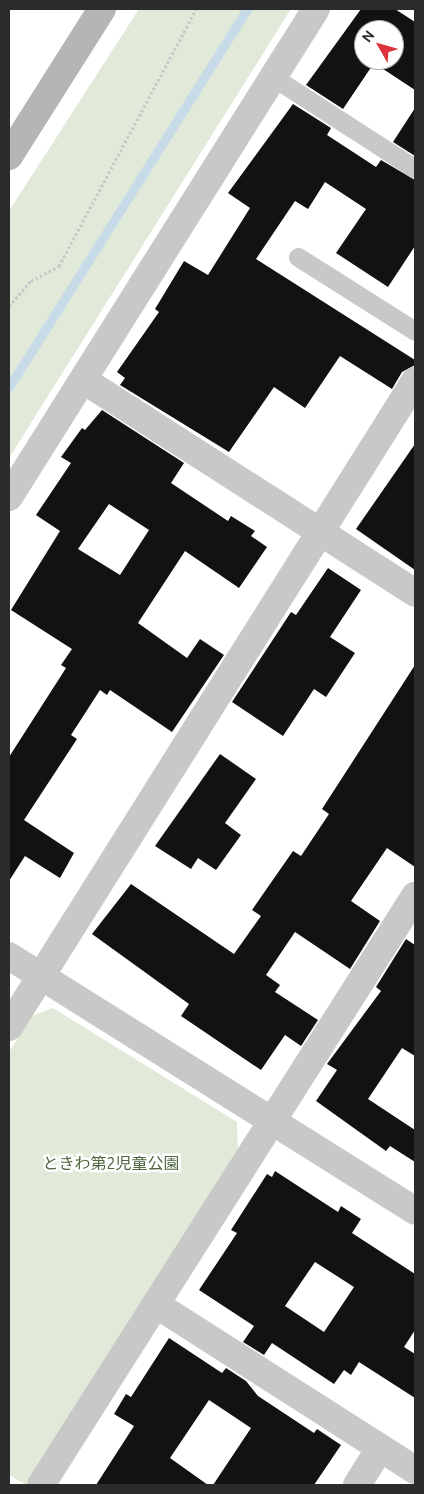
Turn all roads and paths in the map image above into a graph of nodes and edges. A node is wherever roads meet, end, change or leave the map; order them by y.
1 (102, 9) edge
2 (196, 9) edge
3 (316, 9) edge
4 (273, 77) junction
5 (9, 156) edge
6 (415, 169) edge
7 (298, 257) dead end
8 (9, 306) edge
9 (415, 331) edge
10 (84, 381) junction
11 (415, 381) edge
12 (9, 497) edge
13 (322, 535) junction
14 (415, 594) edge
15 (415, 896) edge
16 (9, 956) edge
17 (41, 977) junction
18 (9, 1027) edge
19 (273, 1122) junction
20 (415, 1211) edge
21 (157, 1305) junction
22 (380, 1448) junction
23 (415, 1470) edge
24 (41, 1485) edge
25 (357, 1485) edge

1 - 5 street
2 - 8 path
3 - 4 street
4 - 6 lane
4 - 10 street
7 - 9 lane
10 - 12 street
10 - 13 street
11 - 13 street
13 - 14 street
13 - 17 street
15 - 19 street
16 - 17 street
17 - 18 street
17 - 19 street
19 - 20 street
19 - 21 street
21 - 22 street
21 - 24 street
22 - 23 street
22 - 25 street

